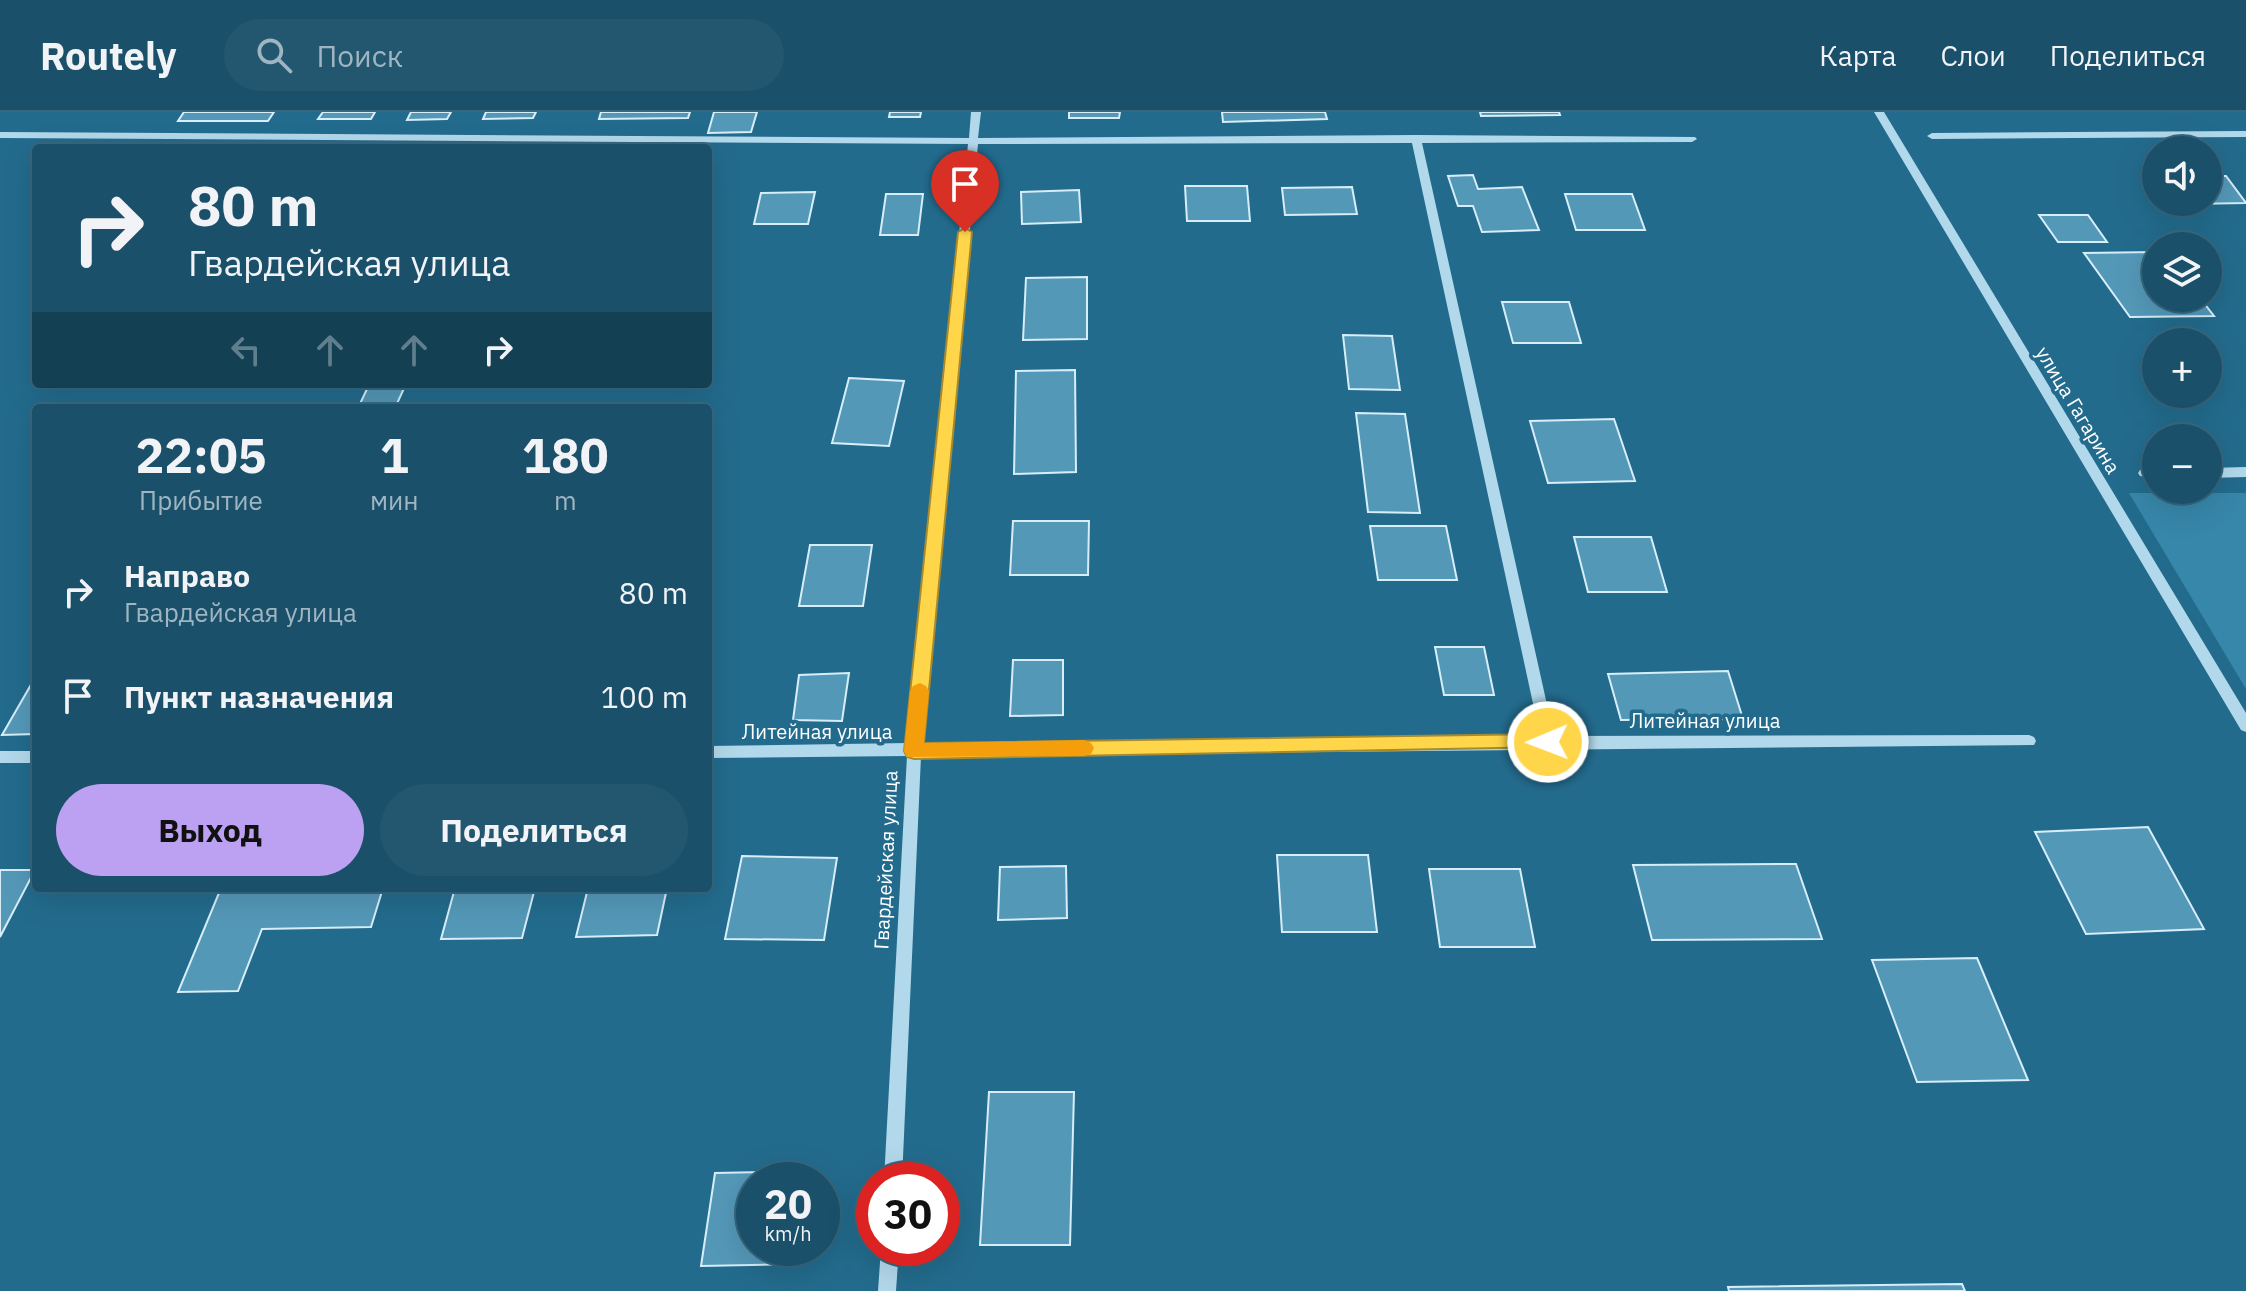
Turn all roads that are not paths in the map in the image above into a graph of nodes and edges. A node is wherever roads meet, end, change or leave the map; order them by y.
1 (976, 112) edge
2 (1879, 112) edge
3 (2246, 134) edge
4 (0, 135) edge
5 (1932, 136) dead end
6 (1416, 138) junction
7 (1692, 139) dead end
8 (974, 141) junction
9 (2246, 472) edge
10 (2222, 473) edge
11 (2246, 726) edge
12 (2029, 741) dead end
13 (1548, 742) junction
14 (914, 751) junction
15 (712, 752) edge
16 (0, 757) edge
17 (32, 757) edge
18 (894, 1162) edge
19 (889, 1266) edge
20 (887, 1291) edge

1 - 8 street, Гвардейская улица
2 - 11 street, улица Гагарина
3 - 5 street
4 - 8 street
6 - 7 street
6 - 8 street
6 - 13 street
8 - 14 street, Гвардейская улица
9 - 10 street
12 - 13 street, Литейная улица
13 - 14 street, Литейная улица
14 - 15 street, Литейная улица
14 - 18 street, Гвардейская улица
16 - 17 street
19 - 20 street

